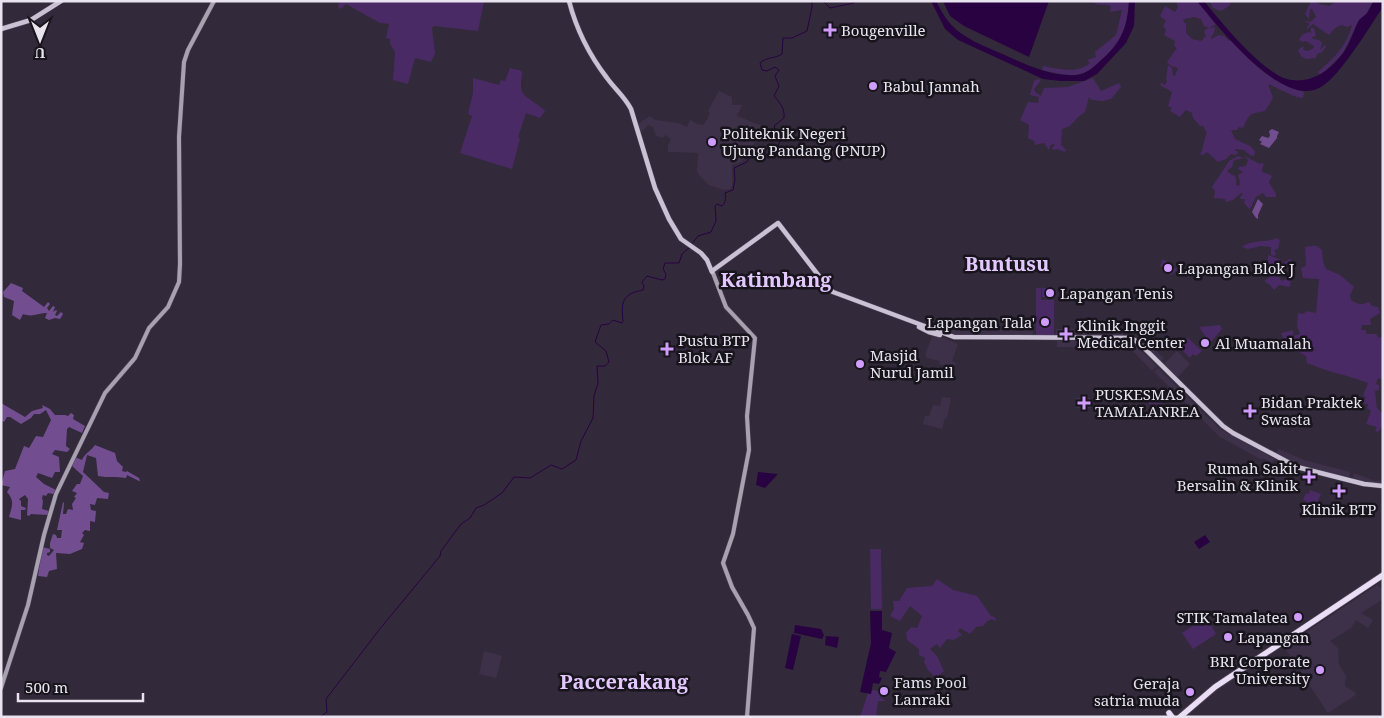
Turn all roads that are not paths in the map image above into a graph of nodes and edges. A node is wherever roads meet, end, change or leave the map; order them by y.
1 (61, 1) edge
2 (214, 1) edge
3 (569, 1) edge
4 (1, 29) edge
5 (712, 272) junction
6 (1383, 488) edge
7 (1383, 577) edge
8 (1, 688) edge
9 (746, 717) edge
10 (1181, 717) edge

1 - 4 main road
2 - 8 street
3 - 5 main road
5 - 6 main road
5 - 9 street
7 - 10 highway

